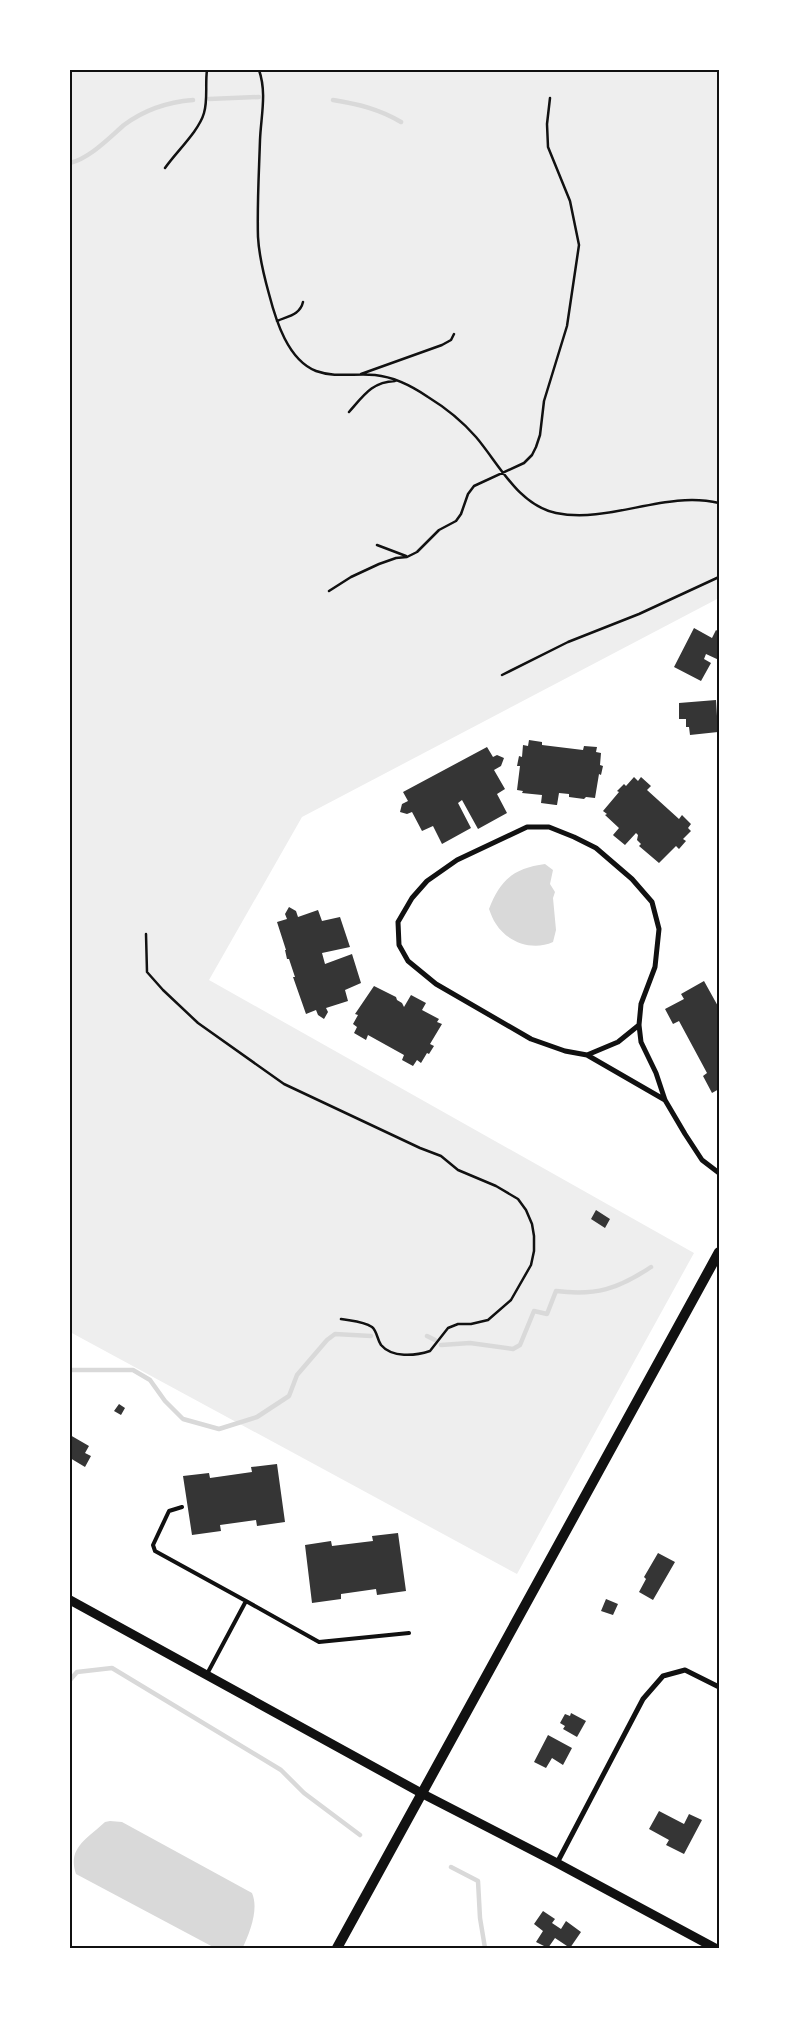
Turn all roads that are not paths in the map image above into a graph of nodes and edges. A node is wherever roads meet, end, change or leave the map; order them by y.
1 (639, 1025) junction
2 (587, 1055) junction
3 (665, 1100) junction
4 (719, 1173) edge
5 (719, 1252) edge
6 (182, 1507) dead end
7 (70, 1600) edge
8 (246, 1601) junction
9 (409, 1633) dead end
10 (206, 1676) junction
11 (719, 1687) edge
12 (423, 1794) junction
13 (557, 1863) junction
14 (338, 1948) edge
15 (715, 1948) edge

1 - 2 street
1 - 2 street
1 - 3 street
2 - 3 street
3 - 4 street
5 - 12 main road
6 - 8 lane
7 - 10 street
8 - 9 lane
8 - 10 lane
10 - 12 street
11 - 13 street
12 - 13 street
12 - 14 main road
13 - 15 street

